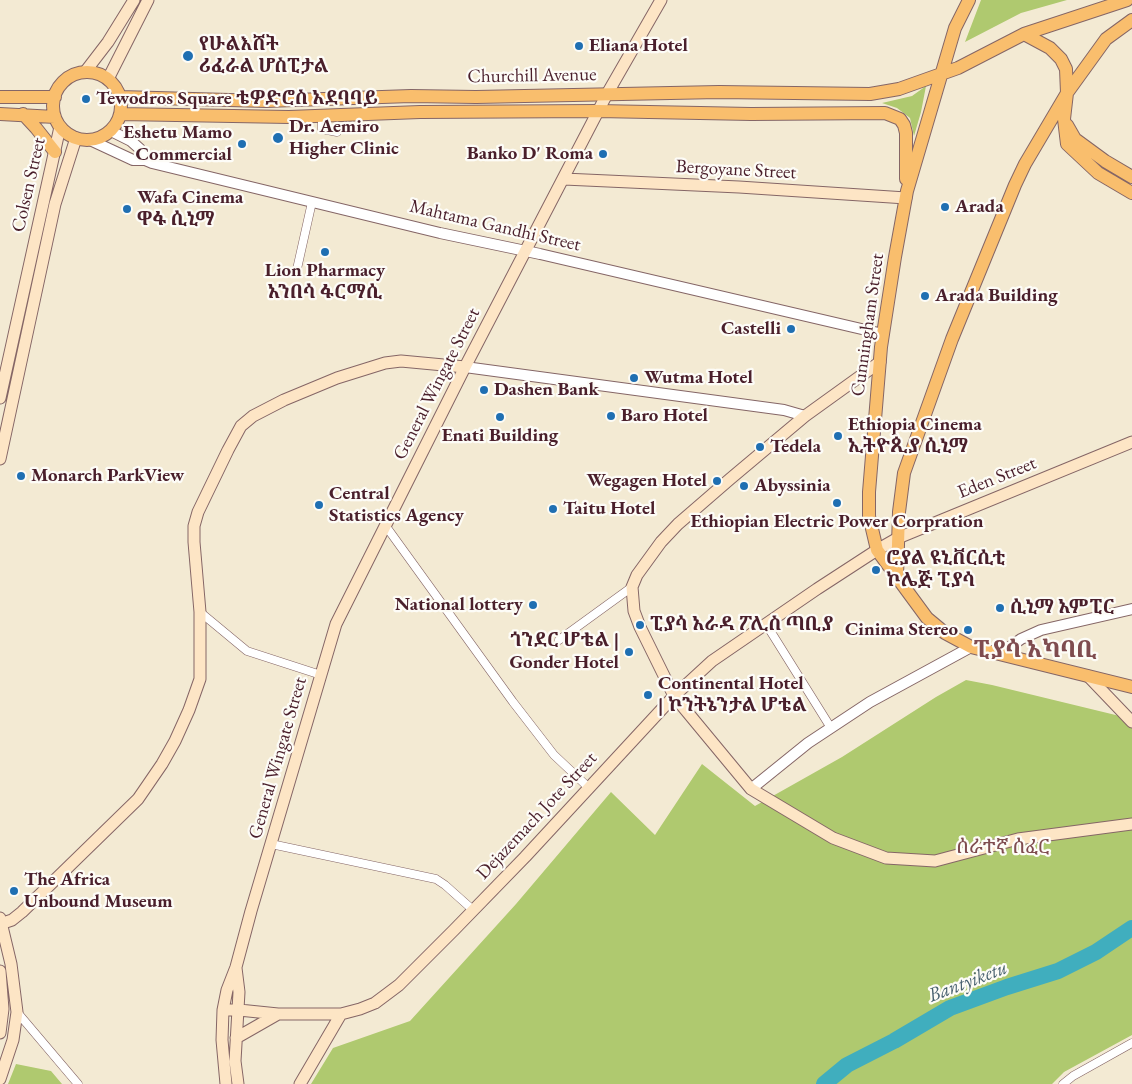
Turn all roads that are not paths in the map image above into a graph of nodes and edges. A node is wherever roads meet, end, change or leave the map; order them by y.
1 (134, 0) edge
2 (148, 0) edge
3 (661, 0) edge
4 (1128, 0) edge
5 (966, 2) edge
6 (1132, 20) edge
7 (1024, 34) junction
8 (85, 72) junction
9 (942, 74) junction
10 (108, 79) junction
11 (1067, 93) junction
12 (607, 94) junction
13 (0, 97) edge
14 (55, 97) junction
15 (120, 97) junction
16 (598, 110) junction
17 (0, 114) edge
18 (23, 114) junction
19 (120, 114) junction
20 (322, 116) junction
21 (1064, 119) junction
22 (58, 122) junction
23 (111, 131) junction
24 (338, 132) dead end
25 (906, 133) joint
26 (76, 138) junction
27 (90, 140) junction
28 (55, 152) junction
29 (145, 160) junction
30 (1132, 177) edge
31 (564, 179) junction
32 (1132, 193) edge
33 (906, 195) junction
34 (312, 202) junction
35 (526, 251) junction
36 (297, 269) dead end
37 (883, 334) junction
38 (880, 362) junction
39 (465, 367) junction
40 (0, 398) edge
41 (805, 416) junction
42 (1132, 442) edge
43 (0, 458) edge
44 (385, 525) junction
45 (898, 538) junction
46 (877, 550) junction
47 (852, 567) joint
48 (897, 577) junction
49 (632, 587) junction
50 (1132, 609) edge
51 (200, 612) junction
52 (766, 624) junction
53 (559, 640) dead end
54 (971, 647) junction
55 (1000, 654) junction
56 (320, 675) junction
57 (1088, 676) junction
58 (1132, 687) edge
59 (674, 696) junction
60 (1132, 722) edge
61 (831, 728) junction
62 (588, 787) junction
63 (751, 789) junction
64 (1132, 824) edge
65 (272, 844) junction
66 (473, 910) junction
67 (0, 922) edge
68 (236, 967) junction
69 (0, 971) edge
70 (224, 1010) junction
71 (239, 1010) junction
72 (17, 1012) junction
73 (278, 1014) junction
74 (341, 1014) junction
75 (0, 1033) edge
76 (236, 1038) junction
77 (1132, 1043) edge
78 (0, 1079) edge
79 (78, 1084) edge
80 (226, 1084) edge
81 (238, 1084) edge
82 (300, 1084) edge
83 (1063, 1084) edge

1 - 8 main road
2 - 10 main road
3 - 12 main road, General Wingate Street
4 - 7 main road, Churchill Avenue
5 - 9 main road, Cunningham Street
6 - 11 main road
7 - 9 main road, Churchill Avenue
7 - 11 main road
8 - 10 main road
8 - 14 main road
9 - 12 main road, Churchill Avenue
9 - 33 main road, Cunningham Street
10 - 15 main road
11 - 21 main road
11 - 45 main road
12 - 15 main road, Churchill Avenue
12 - 16 main road, General Wingate Street
13 - 14 main road
14 - 22 main road
15 - 19 main road
16 - 20 main road, Churchill Avenue
16 - 25 main road, Churchill Avenue
16 - 31 main road, General Wingate Street
17 - 18 main road
18 - 22 main road
18 - 28 main road
19 - 20 main road, Churchill Avenue
19 - 23 main road
20 - 24 street
21 - 30 main road
21 - 32 main road
22 - 26 main road
22 - 28 main road, Colsen Street
23 - 27 main road
23 - 29 street
25 - 33 main road, Cunningham Street
26 - 27 main road
26 - 43 main road
27 - 29 street, Mahtama Gandhi Street
28 - 40 main road, Colsen Street
29 - 34 street, Mahtama Gandhi Street
31 - 33 main road, Bergoyane Street
31 - 35 main road, General Wingate Street
33 - 37 main road, Cunningham Street
34 - 35 street, Mahtama Gandhi Street
34 - 36 street
35 - 37 street, Mahtama Gandhi Street
35 - 39 main road, General Wingate Street
37 - 38 main road, Cunningham Street
38 - 41 main road
38 - 46 main road, Cunningham Street
39 - 41 street
39 - 44 main road, General Wingate Street
39 - 51 main road
41 - 49 main road
42 - 45 main road, Eden Street
44 - 56 main road, General Wingate Street
44 - 62 street
45 - 46 main road, Eden Street
45 - 48 main road
46 - 47 main road, Eden Street
46 - 48 main road, Cunningham Street
47 - 52 main road, Dejazemach Jote Street
48 - 54 main road, Cunningham Street
49 - 53 street
49 - 59 main road
50 - 55 street
51 - 56 street
51 - 67 main road
52 - 59 main road, Dejazemach Jote Street
52 - 61 street
54 - 55 main road, Cunningham Street
54 - 61 street
55 - 57 main road, Cunningham Street
56 - 65 main road, General Wingate Street
57 - 58 main road, Cunningham Street
57 - 60 main road
59 - 62 main road, Dejazemach Jote Street
59 - 63 main road
61 - 63 street
62 - 66 main road, Dejazemach Jote Street
63 - 64 main road
65 - 66 street
65 - 68 main road, General Wingate Street
66 - 74 main road, Dejazemach Jote Street
67 - 72 main road
68 - 70 main road, General Wingate Street
68 - 71 main road, General Wingate Street
69 - 75 main road
70 - 71 main road, Dejazemach Jote Street
70 - 80 main road, General Wingate Street
71 - 73 main road, Dejazemach Jote Street
71 - 76 main road, General Wingate Street
72 - 78 main road
72 - 79 street
73 - 74 main road, Dejazemach Jote Street
73 - 76 main road
74 - 82 main road
76 - 81 main road, General Wingate Street
77 - 83 street

